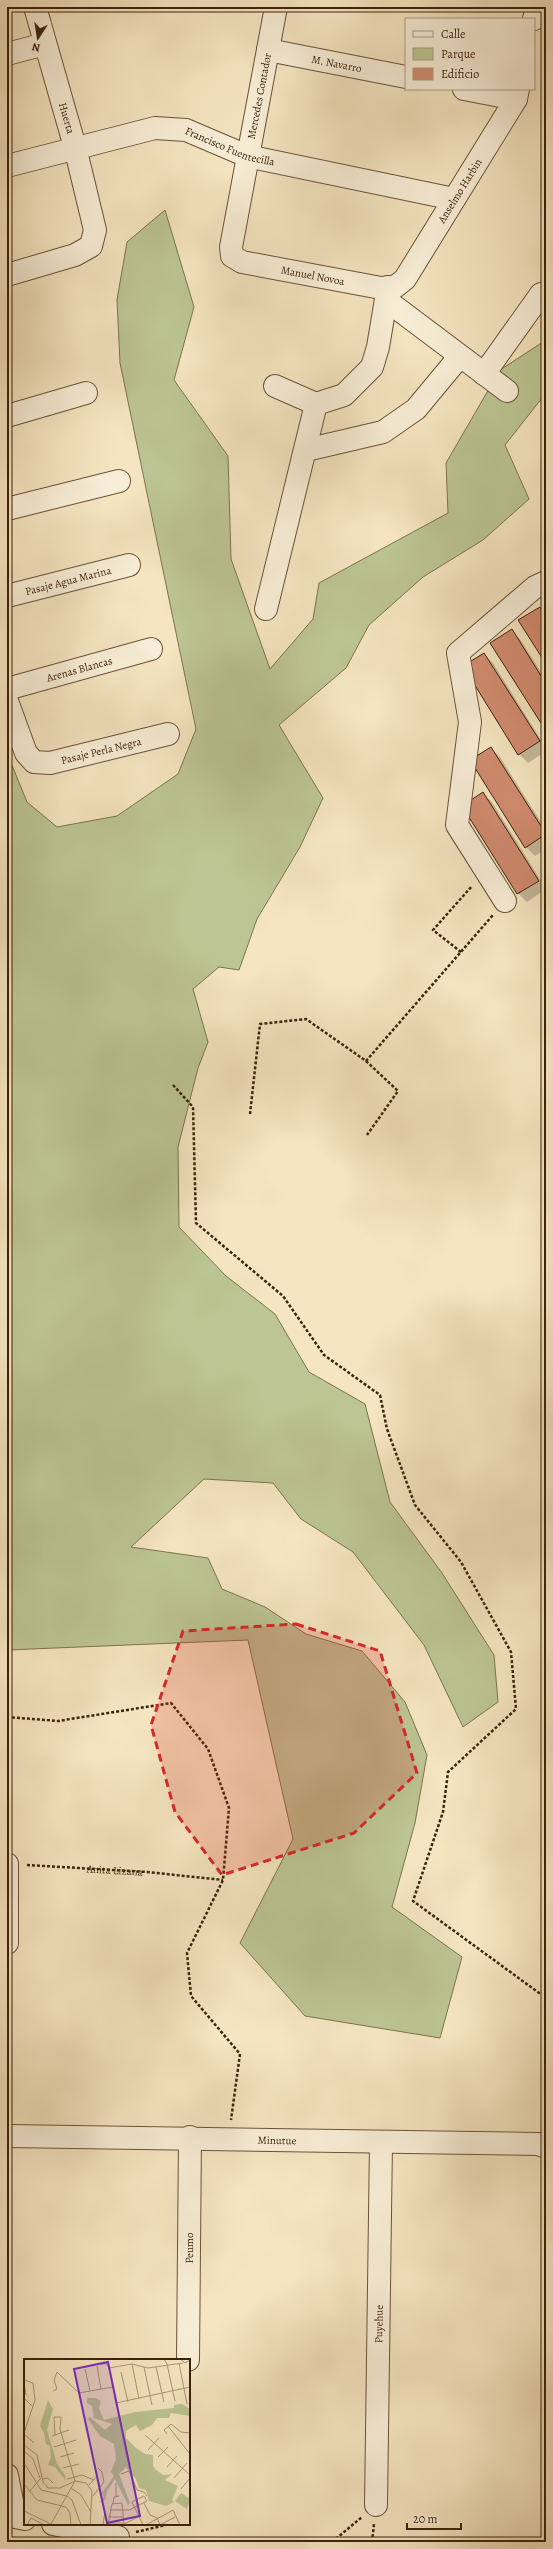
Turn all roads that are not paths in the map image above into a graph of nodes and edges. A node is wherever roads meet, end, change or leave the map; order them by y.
1 (35, 7) edge
2 (276, 7) edge
3 (536, 7) edge
4 (534, 18) edge
5 (45, 44) junction
6 (268, 50) junction
7 (7, 54) edge
8 (405, 77) edge
9 (475, 90) edge
10 (517, 94) edge
11 (75, 147) junction
12 (247, 156) junction
13 (7, 166) edge
14 (454, 199) junction
15 (232, 256) joint
16 (7, 275) edge
17 (389, 292) junction
18 (541, 294) dead end
19 (460, 356) junction
20 (484, 374) junction
21 (275, 386) dead end
22 (507, 391) dead end
23 (86, 394) dead end
24 (316, 404) junction
25 (7, 416) edge
26 (306, 450) junction
27 (119, 480) dead end
28 (7, 509) edge
29 (129, 565) dead end
30 (546, 582) edge
31 (7, 596) edge
32 (266, 609) dead end
33 (150, 649) dead end
34 (7, 689) edge
35 (7, 701) edge
36 (168, 734) dead end
37 (505, 901) road end
38 (8, 1864) edge
39 (7, 1943) edge
40 (7, 2136) edge
41 (190, 2137) junction
42 (381, 2142) junction
43 (546, 2147) edge
44 (188, 2359) edge
45 (7, 2475) edge
46 (376, 2505) road end
47 (24, 2518) edge
48 (58, 2525) edge
49 (118, 2537) road end

1 - 5 street, Huerta
2 - 6 street, Mercedes Contador
3 - 4 street
5 - 7 street
5 - 11 street, Huerta
6 - 8 street, M. Navarro
6 - 12 street, Mercedes Contador
9 - 10 street
10 - 14 street, Anselmo Harbin
11 - 12 street, Francisco Fuentecilla
11 - 13 street, Francisco Fuentecilla
11 - 16 street, Huerta
12 - 14 street, Francisco Fuentecilla
12 - 15 street, Mercedes Contador
14 - 17 street, Anselmo Harbin
15 - 17 street, Manuel Novoa
17 - 19 street
17 - 24 street
18 - 20 street
19 - 20 street
19 - 26 street
20 - 22 street
21 - 24 street
23 - 25 street
24 - 26 street
26 - 32 street
27 - 28 street
29 - 31 street, Pasaje Agua Marina
30 - 37 street
33 - 34 street, Arenas Blancas
35 - 36 street, Pasaje Perla Negra
38 - 39 street
40 - 41 street, Minutue
41 - 42 street, Minutue
41 - 44 street, Peumo
42 - 43 street, Minutue
42 - 46 street, Puyehue
45 - 47 street
48 - 49 street

